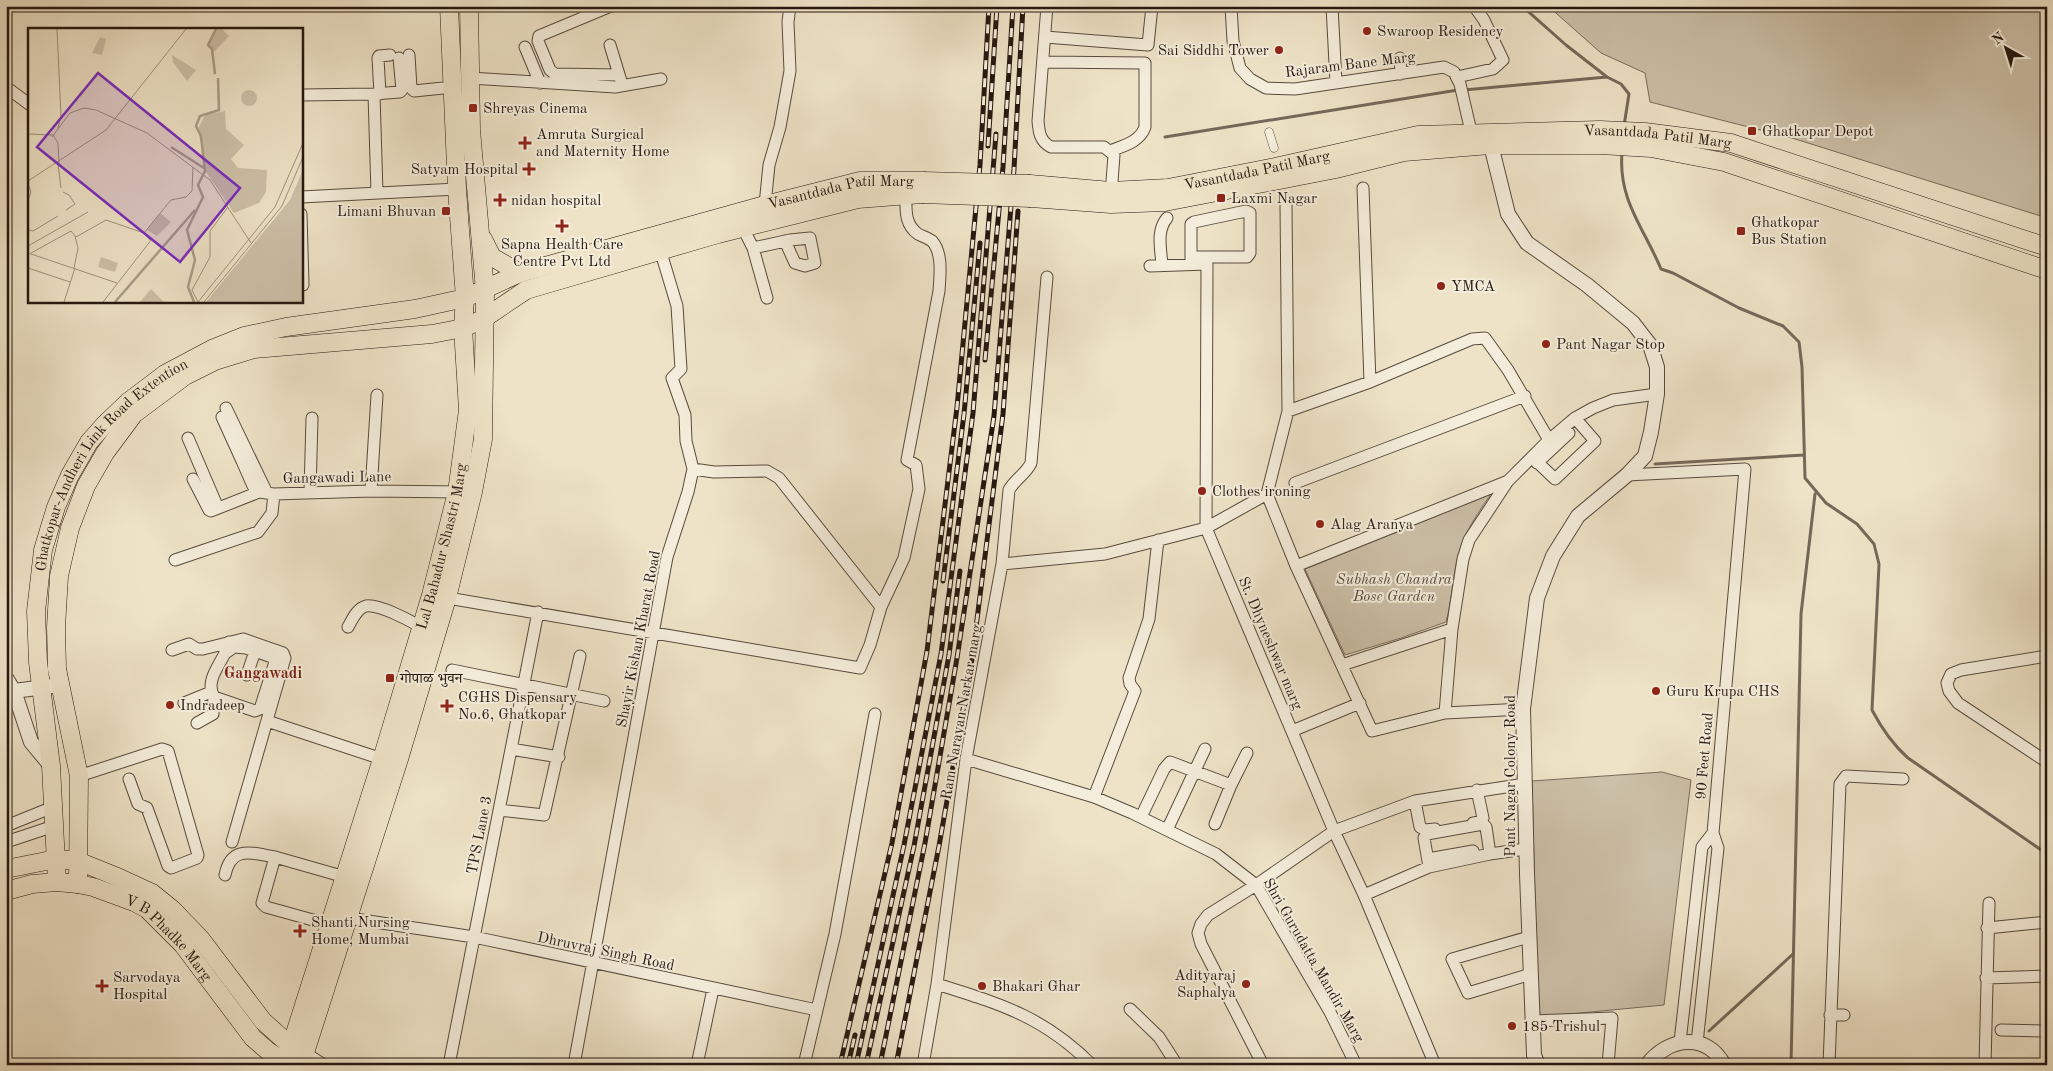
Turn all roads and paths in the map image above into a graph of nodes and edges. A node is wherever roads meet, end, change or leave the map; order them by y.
1 (449, 6) edge
2 (469, 6) edge
3 (611, 6) edge
4 (790, 6) edge
5 (1047, 6) edge
6 (1152, 6) edge
7 (1231, 6) edge
8 (1332, 6) edge
9 (1474, 6) edge
10 (1045, 37) junction
11 (610, 45) dead end
12 (525, 47) dead end
13 (399, 56) junction
14 (1400, 58) dead end
15 (1043, 62) junction
16 (1401, 74) junction
17 (1457, 77) junction
18 (470, 78) junction
19 (660, 79) dead end
20 (621, 80) junction
21 (540, 83) junction
22 (1336, 83) junction
23 (6, 88) edge
24 (453, 88) junction
25 (377, 94) junction
26 (302, 95) edge
27 (28, 103) edge
28 (1269, 132) dead end
29 (1481, 140) junction
30 (1648, 140) junction
31 (1274, 148) dead end
32 (1110, 151) junction
33 (1363, 188) dead end
34 (457, 189) junction
35 (924, 189) junction
36 (1874, 190) junction
37 (377, 193) junction
38 (302, 197) edge
39 (1111, 197) junction
40 (1286, 201) tunnel mouth
41 (1867, 210) junction
42 (767, 213) junction
43 (1167, 218) dead end
44 (717, 227) junction
45 (743, 228) junction
46 (478, 229) junction
47 (785, 241) dead end
48 (658, 244) junction
49 (2047, 247) edge
50 (753, 248) junction
51 (302, 250) edge
52 (1191, 260) junction
53 (1207, 261) junction
54 (1162, 265) junction
55 (1150, 266) dead end
56 (2047, 270) edge
57 (520, 273) junction
58 (552, 273) junction
59 (1047, 277) dead end
60 (303, 285) dead end
61 (485, 290) junction
62 (465, 298) junction
63 (767, 298) dead end
64 (483, 319) junction
65 (286, 326) junction
66 (463, 328) junction
67 (289, 345) junction
68 (1370, 382) junction
69 (376, 394) dead end
70 (1657, 394) junction
71 (1524, 396) junction
72 (1288, 411) junction
73 (226, 418) dead end
74 (312, 418) dead end
75 (1578, 421) junction
76 (188, 438) dead end
77 (1549, 440) junction
78 (246, 459) junction
79 (1534, 460) junction
80 (693, 469) junction
81 (1627, 475) junction
82 (193, 479) dead end
83 (1508, 481) junction
84 (1295, 483) dead end
85 (253, 486) dead end
86 (371, 491) junction
87 (310, 492) junction
88 (465, 492) junction
89 (270, 493) junction
90 (1267, 494) junction
91 (218, 508) junction
92 (1206, 528) junction
93 (1158, 540) junction
94 (175, 560) dead end
95 (1002, 564) junction
96 (1296, 566) junction
97 (439, 596) junction
98 (881, 607) junction
99 (538, 612) junction
100 (348, 627) dead end
101 (421, 627) junction
102 (1452, 629) junction
103 (653, 633) junction
104 (228, 647) junction
105 (172, 650) dead end
106 (255, 652) junction
107 (580, 656) dead end
108 (2047, 656) edge
109 (278, 657) junction
110 (1342, 665) junction
111 (452, 670) dead end
112 (247, 675) dead end
113 (6, 678) edge
114 (60, 685) junction
115 (524, 685) junction
116 (40, 688) junction
117 (14, 691) junction
118 (212, 695) junction
119 (572, 695) junction
120 (604, 700) dead end
121 (184, 703) dead end
122 (1360, 703) junction
123 (1523, 709) junction
124 (1445, 713) junction
125 (875, 714) dead end
126 (267, 721) junction
127 (197, 723) dead end
128 (1292, 731) junction
129 (511, 749) junction
130 (1205, 749) dead end
131 (1247, 753) dead end
132 (558, 757) junction
133 (382, 759) junction
134 (966, 759) junction
135 (2047, 762) edge
136 (51, 766) junction
137 (1194, 772) junction
138 (79, 776) junction
139 (129, 778) dead end
140 (1903, 779) dead end
141 (1525, 784) junction
142 (1231, 786) junction
143 (1478, 793) junction
144 (1094, 797) junction
145 (1416, 804) junction
146 (53, 807) junction
147 (499, 810) junction
148 (1141, 817) junction
149 (1215, 824) dead end
150 (6, 826) edge
151 (54, 826) junction
152 (1167, 830) junction
153 (1334, 831) junction
154 (1713, 833) junction
155 (6, 842) edge
156 (232, 842) dead end
157 (1526, 849) junction
158 (1490, 851) junction
159 (275, 857) junction
160 (56, 858) junction
161 (78, 861) junction
162 (1428, 863) junction
163 (6, 869) edge
164 (225, 875) dead end
165 (345, 877) junction
166 (57, 882) junction
167 (78, 884) junction
168 (1256, 885) junction
169 (8, 888) edge
170 (1364, 894) junction
171 (1834, 901) junction
172 (1846, 902) dead end
173 (1989, 903) dead end
174 (153, 904) junction
175 (337, 920) junction
176 (2047, 922) edge
177 (1984, 925) junction
178 (180, 930) junction
179 (474, 937) junction
180 (1529, 937) junction
181 (593, 964) junction
182 (1531, 974) junction
183 (2047, 976) edge
184 (1986, 978) junction
185 (233, 980) junction
186 (937, 984) junction
187 (713, 989) junction
188 (218, 992) junction
189 (1130, 1009) dead end
190 (817, 1010) junction
191 (1830, 1015) junction
192 (1844, 1015) dead end
193 (1532, 1021) junction
194 (2000, 1030) dead end
195 (2047, 1031) edge
196 (1680, 1042) junction
197 (1696, 1043) junction
198 (293, 1060) edge
199 (321, 1065) edge
200 (449, 1065) edge
201 (574, 1065) edge
202 (697, 1065) edge
203 (804, 1065) edge
204 (923, 1065) edge
205 (1092, 1065) edge
206 (1177, 1065) edge
207 (1263, 1065) edge
208 (1356, 1065) edge
209 (1435, 1065) edge
210 (1538, 1065) edge
211 (1608, 1065) edge
212 (1647, 1065) edge
213 (1724, 1065) edge
214 (1829, 1065) edge
215 (1985, 1065) edge

1 - 24 main road, Lal Bahadur Shastri Marg
2 - 18 main road, Lal Bahadur Shastri Marg
3 - 20 street
4 - 42 street
5 - 10 street
6 - 10 street
7 - 22 street, Rajaram Bane Marg
8 - 22 street
9 - 17 street
10 - 15 street
11 - 20 street
12 - 21 street
13 - 24 street
13 - 25 street
13 - 25 street
14 - 16 street
15 - 32 street
15 - 32 street
16 - 17 street, Rajaram Bane Marg
16 - 22 street, Rajaram Bane Marg
17 - 29 street
18 - 21 street
18 - 46 main road, Lal Bahadur Shastri Marg
19 - 20 street
20 - 21 street
23 - 27 street
24 - 34 main road, Lal Bahadur Shastri Marg
25 - 26 street
25 - 37 street
28 - 31 street
29 - 30 main road, Vasantdada Patil Marg
29 - 39 main road, Vasantdada Patil Marg
29 - 70 street, Pant Nagar Colony Road
30 - 36 main road, Vasantdada Patil Marg
30 - 41 main road, Vasantdada Patil Marg
32 - 39 street
33 - 68 street
34 - 37 street
34 - 62 main road, Lal Bahadur Shastri Marg
35 - 39 main road, Vasantdada Patil Marg, bridge
35 - 42 main road, Vasantdada Patil Marg
35 - 98 street
36 - 41 main road
36 - 49 main road, Vasantdada Patil Marg
37 - 38 street
40 - 72 street
41 - 56 main road, Vasantdada Patil Marg
42 - 44 main road, Vasantdada Patil Marg
42 - 45 main road, Vasantdada Patil Marg
43 - 54 street
44 - 45 main road, Vasantdada Patil Marg
44 - 48 main road, Vasantdada Patil Marg
45 - 50 street
46 - 57 main road
46 - 61 main road, Lal Bahadur Shastri Marg
47 - 50 street
48 - 58 main road, Vasantdada Patil Marg
48 - 80 street
50 - 63 street
51 - 60 street
52 - 53 street
52 - 53 street
52 - 54 street
53 - 92 street, St. Dhyneshwar marg
54 - 55 street
57 - 58 main road, Vasantdada Patil Marg
57 - 61 main road, Vasantdada Patil Marg
58 - 64 main road, Vasantdada Patil Marg
59 - 95 street, Ram Narayan Narkar marg
61 - 62 main road, Vasantdada Patil Marg
61 - 64 main road, Lal Bahadur Shastri Marg
62 - 65 main road, Ghatkopar-Andheri Link Road Extention
62 - 66 main road, Lal Bahadur Shastri Marg
64 - 66 main road, Ghatkopar-Andheri Link Road Extention
64 - 88 main road, Lal Bahadur Shastri Marg
65 - 67 main road
65 - 116 main road, Ghatkopar-Andheri Link Road Extention
66 - 67 main road, Ghatkopar-Andheri Link Road Extention
66 - 88 main road, Lal Bahadur Shastri Marg
67 - 114 main road, Ghatkopar-Andheri Link Road Extention
68 - 71 street
68 - 72 street
69 - 86 street
70 - 75 street
70 - 81 street, Pant Nagar Colony Road
71 - 77 street
71 - 84 street
72 - 90 street
73 - 78 street
74 - 87 street
75 - 77 street
75 - 79 street
75 - 79 street
76 - 91 street
77 - 79 street
78 - 85 street
78 - 89 street
79 - 83 street
80 - 98 street
80 - 103 street, Shayir Kishan Kharat Road
81 - 123 street, Pant Nagar Colony Road
81 - 154 street, 90 Feet Road
82 - 91 street
83 - 96 street
83 - 102 street
86 - 87 street, Gangawadi Lane
86 - 88 street, Gangawadi Lane
87 - 89 street, Gangawadi Lane
88 - 97 main road, Lal Bahadur Shastri Marg
89 - 91 street
89 - 94 street, Gangawadi Lane
90 - 92 street
90 - 96 street
92 - 93 street
92 - 128 street, St. Dhyneshwar marg
93 - 95 street
93 - 144 street
95 - 134 street, Ram Narayan Narkar marg
96 - 110 street
97 - 99 street
97 - 101 main road, Lal Bahadur Shastri Marg
97 - 175 main road, Lal Bahadur Shastri Marg
98 - 103 street
99 - 103 street
99 - 115 street, TPS Lane 3
100 - 101 street
101 - 133 main road, Lal Bahadur Shastri Marg
102 - 110 street
102 - 124 street
103 - 181 street, Shayir Kishan Kharat Road
104 - 105 street
104 - 106 street
104 - 109 street
104 - 118 street
106 - 109 street
106 - 112 street
107 - 119 street
108 - 135 street
109 - 118 street
109 - 126 street
110 - 122 street
111 - 115 street
113 - 117 street
114 - 116 street
114 - 138 main road, Ghatkopar-Andheri Link Road Extention
115 - 119 street
115 - 129 street, TPS Lane 3
116 - 117 street
116 - 136 main road, Ghatkopar-Andheri Link Road Extention
117 - 136 street
118 - 121 street
118 - 127 street
119 - 120 street
119 - 132 street
122 - 124 street
122 - 128 street
123 - 124 street
123 - 141 street, Pant Nagar Colony Road
125 - 190 street
126 - 133 street
126 - 156 street
128 - 153 street, St. Dhyneshwar marg
129 - 132 street
129 - 147 street, TPS Lane 3
130 - 137 street
131 - 142 street
132 - 147 street
133 - 165 main road, Lal Bahadur Shastri Marg
134 - 144 street, Shri Gurudatta Mandir Marg
134 - 186 street, Ram Narayan Narkar marg
136 - 146 main road, Ghatkopar-Andheri Link Road Extention
137 - 142 street
137 - 148 street
137 - 152 street
138 - 139 street
138 - 161 main road, Ghatkopar-Andheri Link Road Extention
140 - 171 street
141 - 143 street
141 - 157 street, Pant Nagar Colony Road
142 - 149 street
143 - 145 street
143 - 145 street
144 - 148 street, Shri Gurudatta Mandir Marg
145 - 153 street
146 - 150 street
146 - 151 main road, Ghatkopar-Andheri Link Road Extention
147 - 179 street, TPS Lane 3
148 - 152 street, Shri Gurudatta Mandir Marg
151 - 155 street
151 - 160 main road, Ghatkopar-Andheri Link Road Extention
152 - 168 street, Shri Gurudatta Mandir Marg
153 - 168 street
153 - 170 street, St. Dhyneshwar marg
154 - 196 street, 90 Feet Road
154 - 197 street
157 - 158 street
157 - 180 street, Pant Nagar Colony Road
158 - 162 street
158 - 162 street
159 - 164 street
159 - 165 street
159 - 175 street, Dhruvraj Singh Road
160 - 161 main road
160 - 163 main road
160 - 166 main road, Ghatkopar-Andheri Link Road Extention
161 - 167 main road, Ghatkopar-Andheri Link Road Extention
161 - 174 main road
162 - 170 street
165 - 175 main road, Lal Bahadur Shastri Marg
166 - 167 main road, V B Phadke Marg
166 - 169 main road, V B Phadke Marg
167 - 174 main road, V B Phadke Marg
168 - 207 street
168 - 208 street, Shri Gurudatta Mandir Marg
170 - 209 street, St. Dhyneshwar marg
171 - 172 street
171 - 191 street
173 - 177 street
174 - 178 main road, V B Phadke Marg
175 - 179 street, Dhruvraj Singh Road
175 - 198 main road, Lal Bahadur Shastri Marg
176 - 177 street
177 - 184 street
178 - 185 main road
178 - 188 main road, V B Phadke Marg
179 - 181 street, Dhruvraj Singh Road
179 - 200 street, TPS Lane 3
180 - 182 street, Pant Nagar Colony Road
180 - 182 street
181 - 187 street, Dhruvraj Singh Road
181 - 201 street, Shayir Kishan Kharat Road
182 - 193 street, Pant Nagar Colony Road
183 - 184 street
184 - 215 street
185 - 188 main road
185 - 198 main road
186 - 204 street, Ram Narayan Narkar marg
186 - 205 street
187 - 190 street, Dhruvraj Singh Road
187 - 202 street
188 - 198 main road, V B Phadke Marg
189 - 206 street
190 - 203 street
191 - 192 street
191 - 214 street
193 - 210 street, Pant Nagar Colony Road
193 - 211 street
194 - 195 street
196 - 197 street
196 - 212 street
197 - 213 street
198 - 199 street

